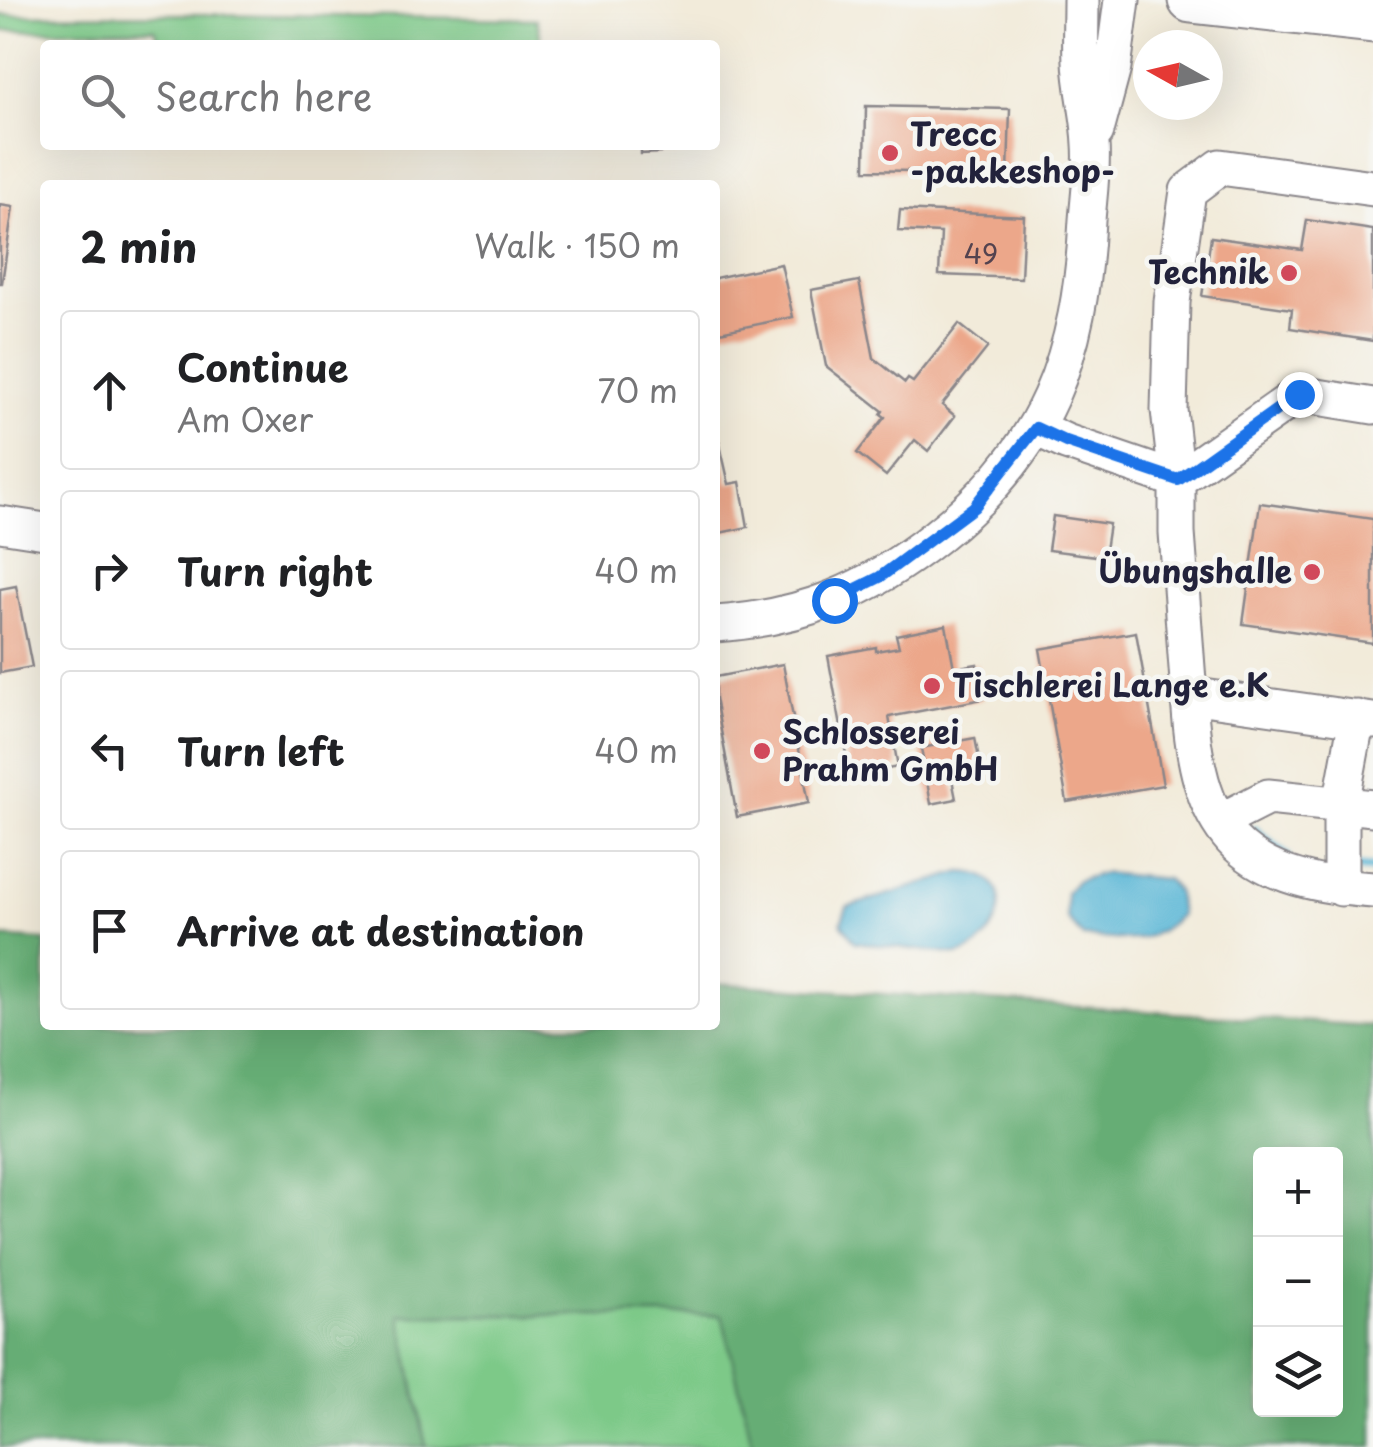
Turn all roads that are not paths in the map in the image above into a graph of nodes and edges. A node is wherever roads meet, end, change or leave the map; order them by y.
1 (1081, 0) edge
2 (1122, 0) edge
3 (1191, 0) edge
4 (1373, 20) edge
5 (1092, 146) junction
6 (1373, 188) edge
7 (1373, 406) edge
8 (1036, 428) junction
9 (1178, 480) junction
10 (0, 524) edge
11 (40, 530) edge
12 (720, 623) edge
13 (1189, 695) junction
14 (1365, 720) edge
15 (1357, 806) edge
16 (1218, 822) junction
17 (1357, 889) edge

1 - 5 street
2 - 5 street
3 - 4 main road
5 - 8 street
6 - 9 street
7 - 9 street
8 - 9 street
8 - 12 street
9 - 13 street
10 - 11 street
13 - 14 street
13 - 16 street
14 - 15 street
15 - 16 street
15 - 17 street
16 - 17 street

